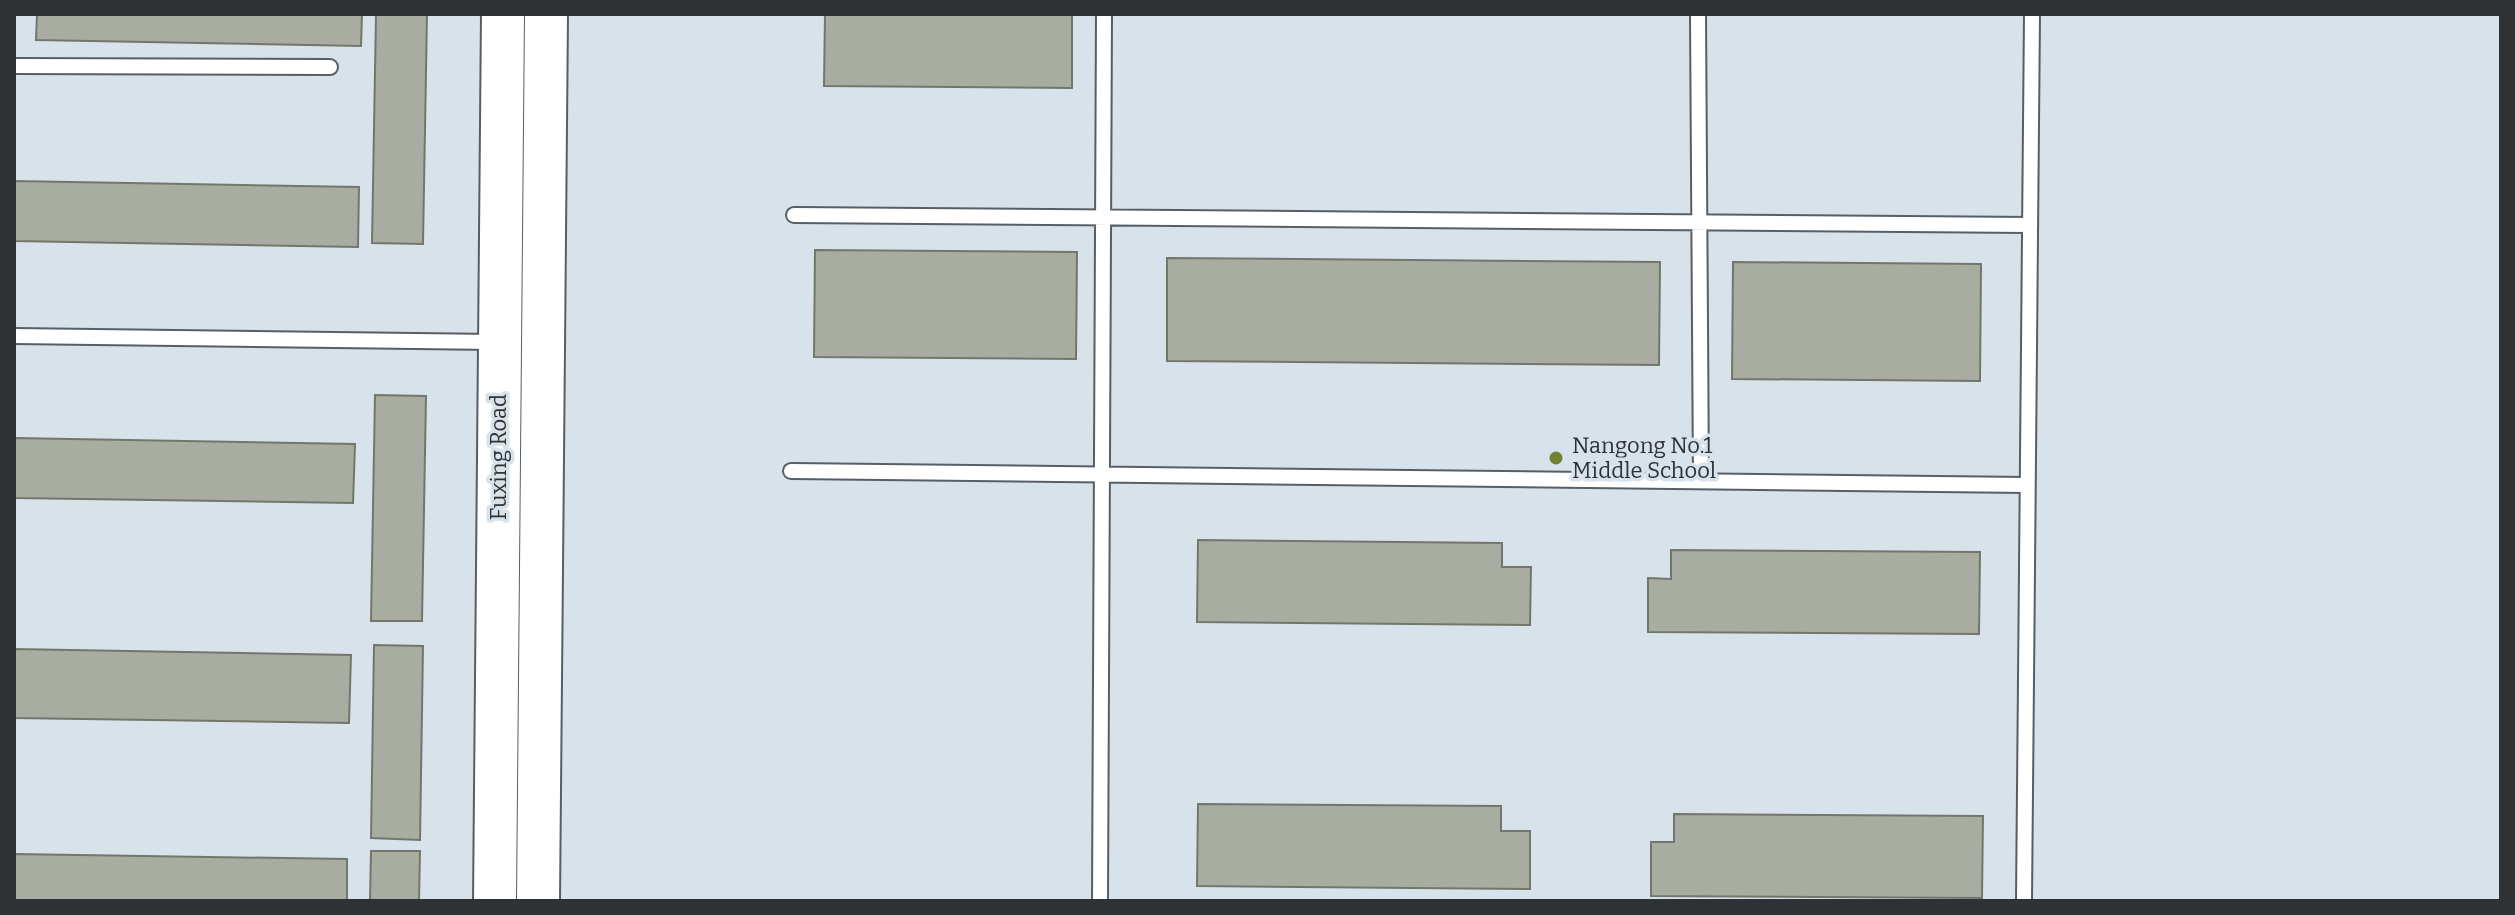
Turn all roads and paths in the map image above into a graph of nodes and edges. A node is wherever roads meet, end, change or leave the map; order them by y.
1 (503, 14) edge
2 (546, 14) edge
3 (1104, 14) edge
4 (1698, 14) edge
5 (2032, 14) edge
6 (14, 66) edge
7 (330, 67) dead end
8 (794, 215) dead end
9 (1104, 217) junction
10 (1699, 223) junction
11 (2030, 225) junction
12 (14, 336) edge
13 (500, 342) junction
14 (791, 471) dead end
15 (1103, 474) junction
16 (1701, 481) junction
17 (2027, 485) junction
18 (495, 901) edge
19 (538, 901) edge
20 (1100, 901) edge
21 (2024, 901) edge

1 - 13 street, Fuxing Road
2 - 19 street, Fuxing Road
3 - 9 lane
4 - 10 lane
5 - 11 lane
6 - 7 lane
8 - 9 lane
9 - 10 lane
9 - 15 lane
10 - 11 lane
10 - 16 lane
11 - 17 lane
12 - 13 lane
13 - 18 street, Fuxing Road
14 - 15 lane
15 - 16 lane
15 - 20 lane
16 - 17 lane
17 - 21 lane

